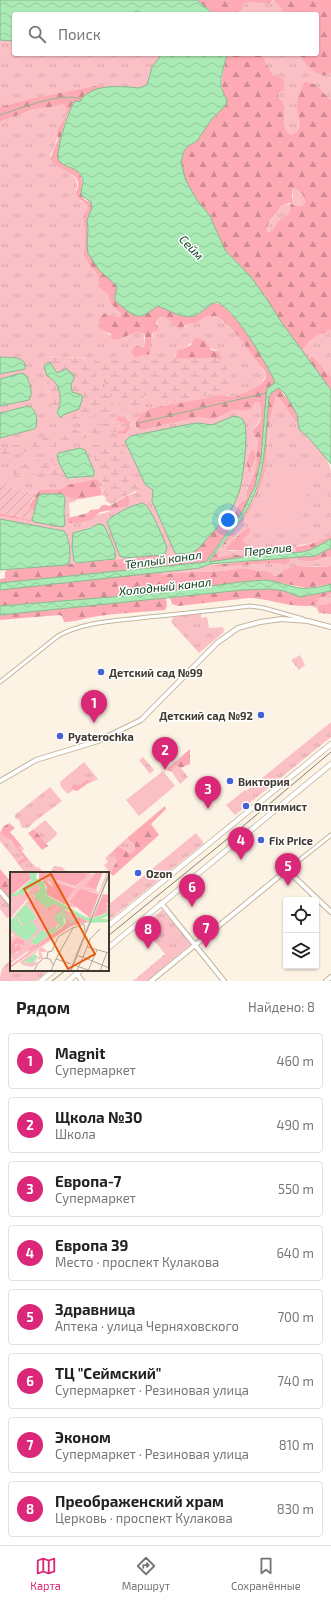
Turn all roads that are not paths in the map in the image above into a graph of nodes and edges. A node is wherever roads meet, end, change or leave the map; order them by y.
1 (308, 621) junction
2 (331, 627) edge
3 (0, 682) edge
4 (331, 744) edge
5 (331, 764) edge
6 (0, 781) edge
7 (331, 835) edge
8 (287, 870) junction
9 (0, 891) edge
10 (10, 903) edge
11 (161, 903) junction
12 (331, 912) edge
13 (109, 925) edge
14 (195, 944) junction
15 (109, 947) edge
16 (52, 971) edge
17 (80, 971) edge
18 (77, 974) junction
19 (331, 977) edge
20 (41, 981) edge
21 (68, 981) edge
22 (82, 981) edge
23 (151, 981) edge
24 (224, 981) edge
25 (326, 981) edge

1 - 2 street
1 - 3 street
1 - 6 street
4 - 13 main road
5 - 11 main road
7 - 8 street
8 - 12 street
8 - 14 street
9 - 10 street
11 - 14 street
11 - 15 main road
14 - 23 street
14 - 24 street
16 - 20 main road
17 - 18 main road
18 - 21 main road
18 - 22 street
19 - 25 street

